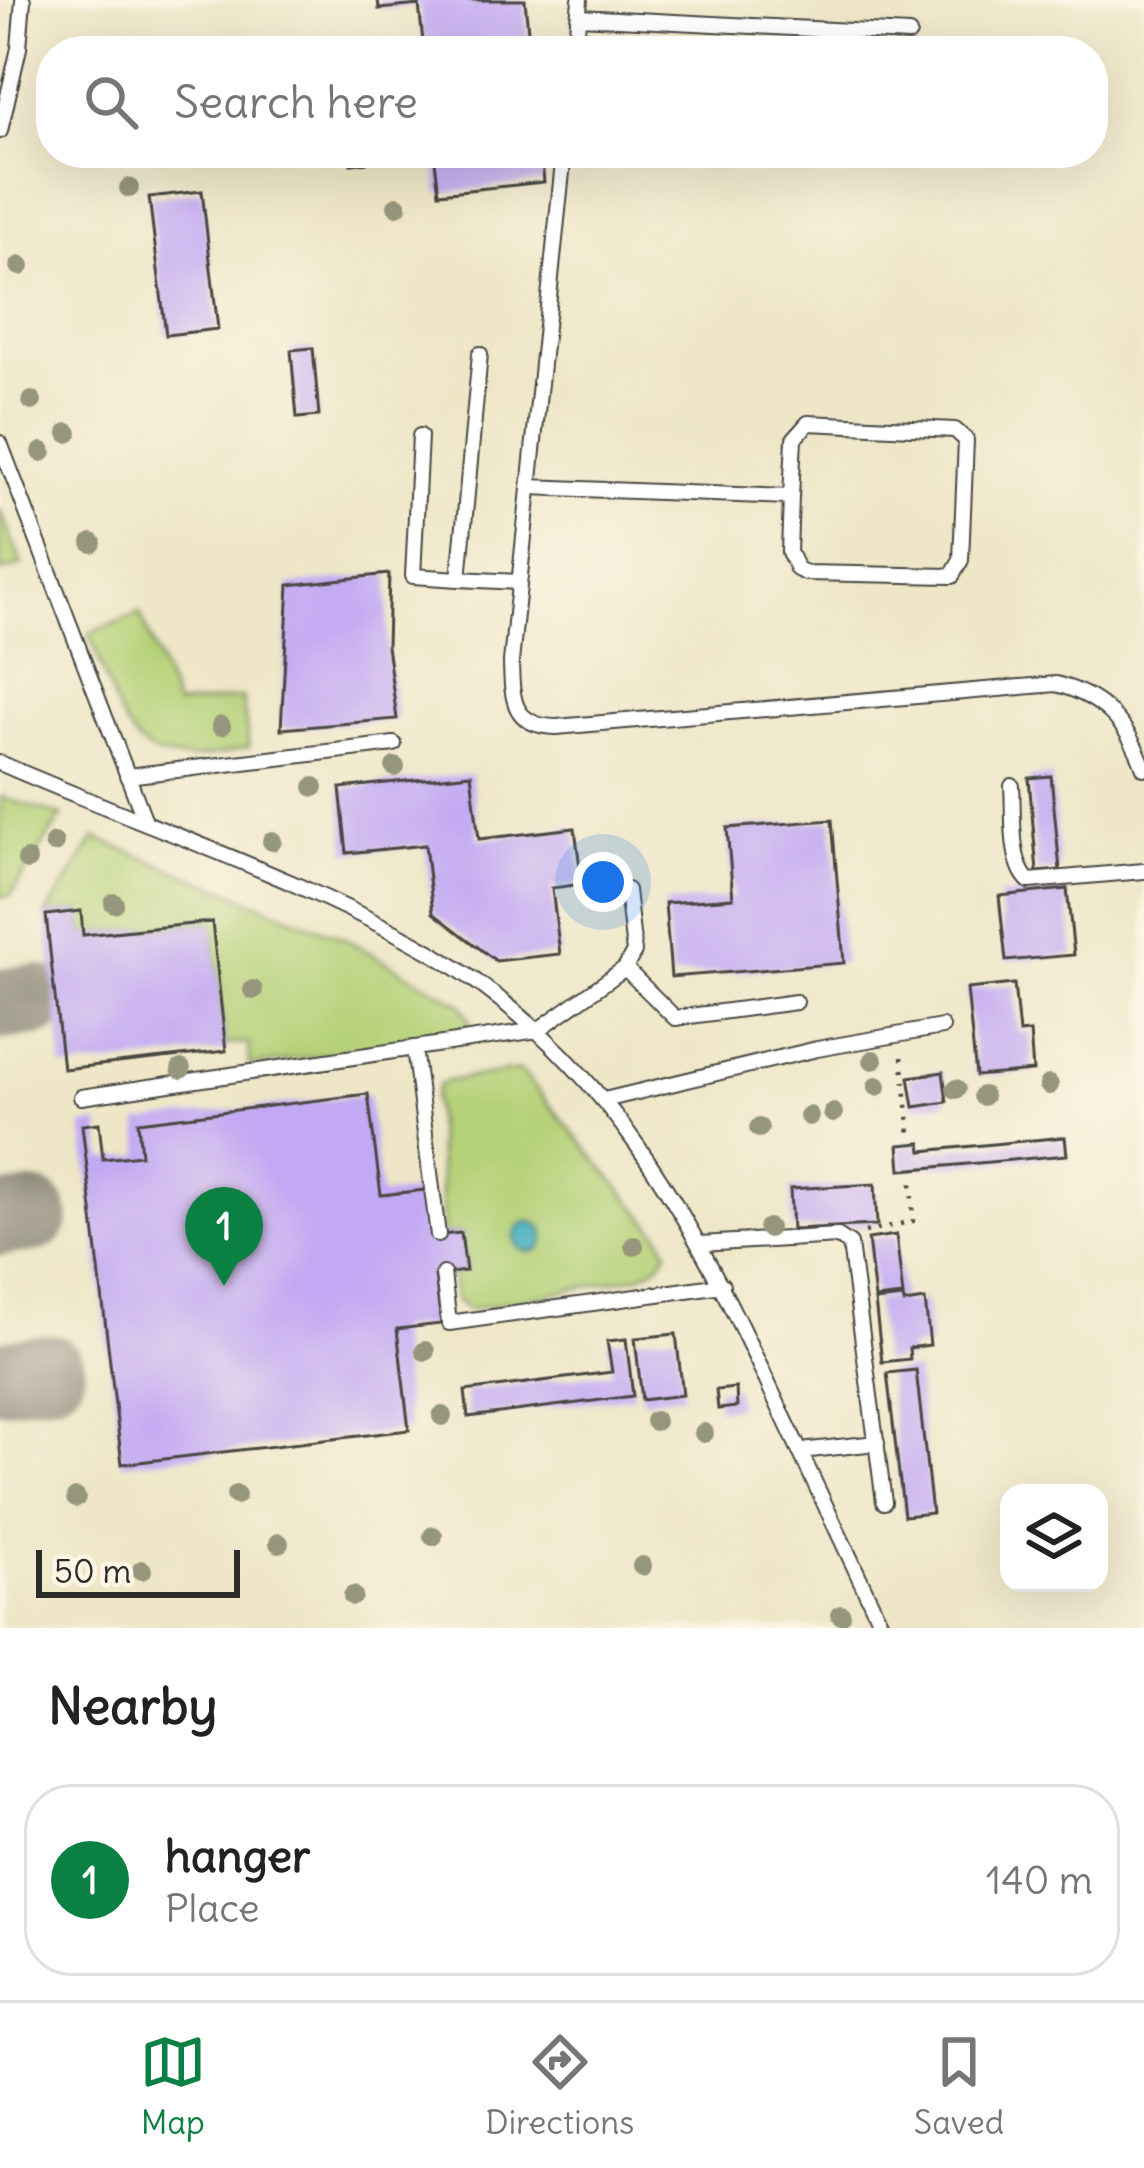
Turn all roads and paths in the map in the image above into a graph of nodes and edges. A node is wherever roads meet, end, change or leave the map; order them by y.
1 (23, 0) edge
2 (579, 8) edge
3 (909, 34) dead end
4 (0, 131) edge
5 (563, 168) edge
6 (480, 354) dead end
7 (420, 436) dead end
8 (0, 443) edge
9 (529, 487) junction
10 (791, 496) junction
11 (459, 579) junction
12 (519, 582) junction
13 (394, 744) dead end
14 (0, 763) edge
15 (1144, 768) edge
16 (128, 776) junction
17 (1012, 786) dead end
18 (145, 821) junction
19 (1144, 871) edge
20 (627, 890) dead end
21 (626, 968) junction
22 (796, 1002) dead end
23 (942, 1028) dead end
24 (538, 1030) junction
25 (899, 1034) junction
26 (414, 1048) junction
27 (80, 1097) dead end
28 (604, 1100) junction
29 (910, 1134) dead end
30 (910, 1180) dead end
31 (438, 1235) dead end
32 (845, 1239) junction
33 (700, 1244) junction
34 (443, 1274) dead end
35 (722, 1285) junction
36 (877, 1444) junction
37 (800, 1451) junction
38 (884, 1502) dead end
39 (883, 1628) edge

1 - 4 lane
2 - 3 lane
5 - 9 lane
6 - 11 lane
7 - 11 lane
8 - 16 lane
9 - 10 lane
9 - 12 lane
10 - 10 lane
11 - 12 lane
12 - 15 lane
13 - 16 lane
14 - 18 lane
16 - 18 lane
17 - 19 lane
18 - 24 lane
20 - 21 lane
21 - 22 lane
21 - 24 lane
23 - 25 lane
24 - 26 lane
24 - 28 lane
25 - 28 lane
25 - 29 path
26 - 27 lane
26 - 31 lane
28 - 33 lane
30 - 32 path
32 - 33 lane
32 - 36 lane
33 - 35 lane
34 - 35 lane
35 - 37 lane
36 - 37 lane
36 - 38 lane
37 - 39 lane

